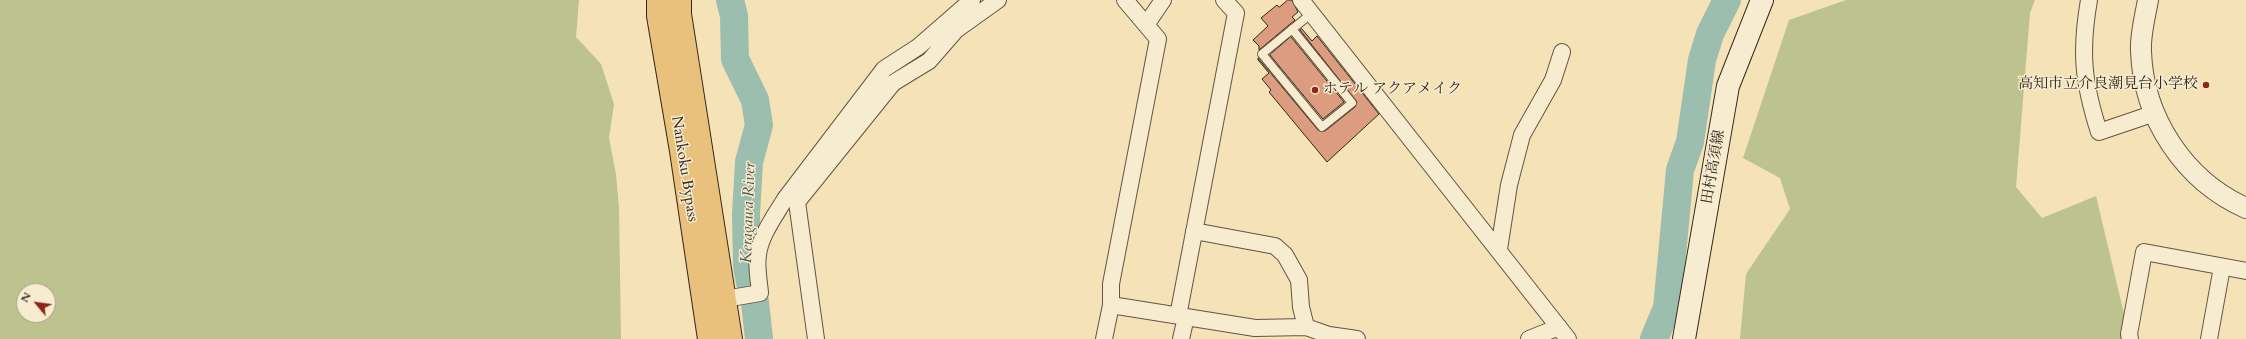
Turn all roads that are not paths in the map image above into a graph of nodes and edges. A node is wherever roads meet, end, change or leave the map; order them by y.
1 (658, 0) edge
2 (680, 0) edge
3 (972, 0) edge
4 (998, 0) edge
5 (1125, 0) edge
6 (1163, 0) edge
7 (1224, 0) edge
8 (1301, 0) edge
9 (1762, 0) edge
10 (2089, 0) edge
11 (2148, 0) edge
12 (1312, 13) junction
13 (1146, 25) junction
14 (1292, 29) junction
15 (1562, 52) dead end
16 (2155, 113) junction
17 (2246, 208) edge
18 (1194, 232) junction
19 (1499, 249) junction
20 (2222, 267) junction
21 (2246, 271) edge
22 (725, 299) junction
23 (1111, 305) junction
24 (1182, 316) junction
25 (1306, 327) junction
26 (1254, 333) edge
27 (1564, 333) edge
28 (1329, 337) edge
29 (709, 339) edge
30 (731, 339) edge
31 (816, 339) edge
32 (1104, 339) edge
33 (1182, 339) edge
34 (1357, 339) edge
35 (1529, 339) edge
36 (1684, 339) edge
37 (2130, 339) edge
38 (2209, 339) edge

1 - 29 highway, Nankoku Bypass
2 - 22 highway, Nankoku Bypass
3 - 22 street
4 - 31 street
5 - 13 street
6 - 13 street
7 - 18 street
8 - 12 street
9 - 36 main road, 田村高須線
10 - 16 street
11 - 16 street
12 - 14 lane
12 - 19 street
13 - 23 street
14 - 14 lane
15 - 19 street
16 - 17 street
18 - 24 street
18 - 25 street
19 - 27 street
20 - 21 street
20 - 37 street
20 - 38 street
22 - 30 highway, Nankoku Bypass
23 - 24 street
23 - 32 street
24 - 26 street
24 - 33 street
25 - 26 street
25 - 28 street
27 - 35 street
28 - 34 street

